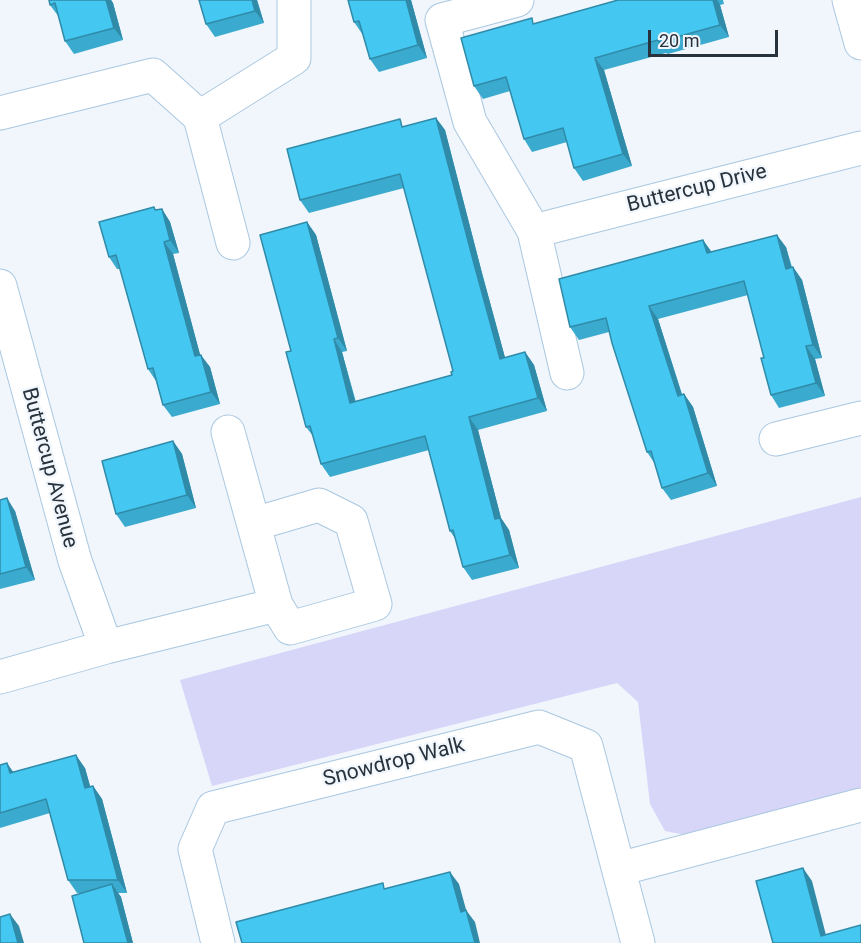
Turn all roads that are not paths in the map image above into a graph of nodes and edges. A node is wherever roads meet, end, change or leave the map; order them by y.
1 (294, 0) edge
2 (517, 0) edge
3 (849, 0) edge
4 (861, 43) edge
5 (0, 113) edge
6 (200, 117) junction
7 (861, 148) edge
8 (534, 231) junction
9 (233, 243) dead end
10 (0, 286) edge
11 (567, 373) dead end
12 (861, 418) edge
13 (228, 432) dead end
14 (776, 439) dead end
15 (254, 524) junction
16 (276, 605) junction
17 (106, 648) junction
18 (0, 677) edge
19 (861, 805) edge
20 (619, 869) junction
21 (218, 943) edge
22 (638, 943) edge

1 - 6 street
2 - 8 street
3 - 4 street
5 - 6 street
6 - 9 street
7 - 8 street, Buttercup Drive
8 - 11 street
10 - 17 street, Buttercup Avenue
12 - 14 street
13 - 15 street
15 - 16 street
15 - 16 street
16 - 17 street
17 - 18 street
19 - 20 street
20 - 21 street, Snowdrop Walk
20 - 22 street, Snowdrop Walk

